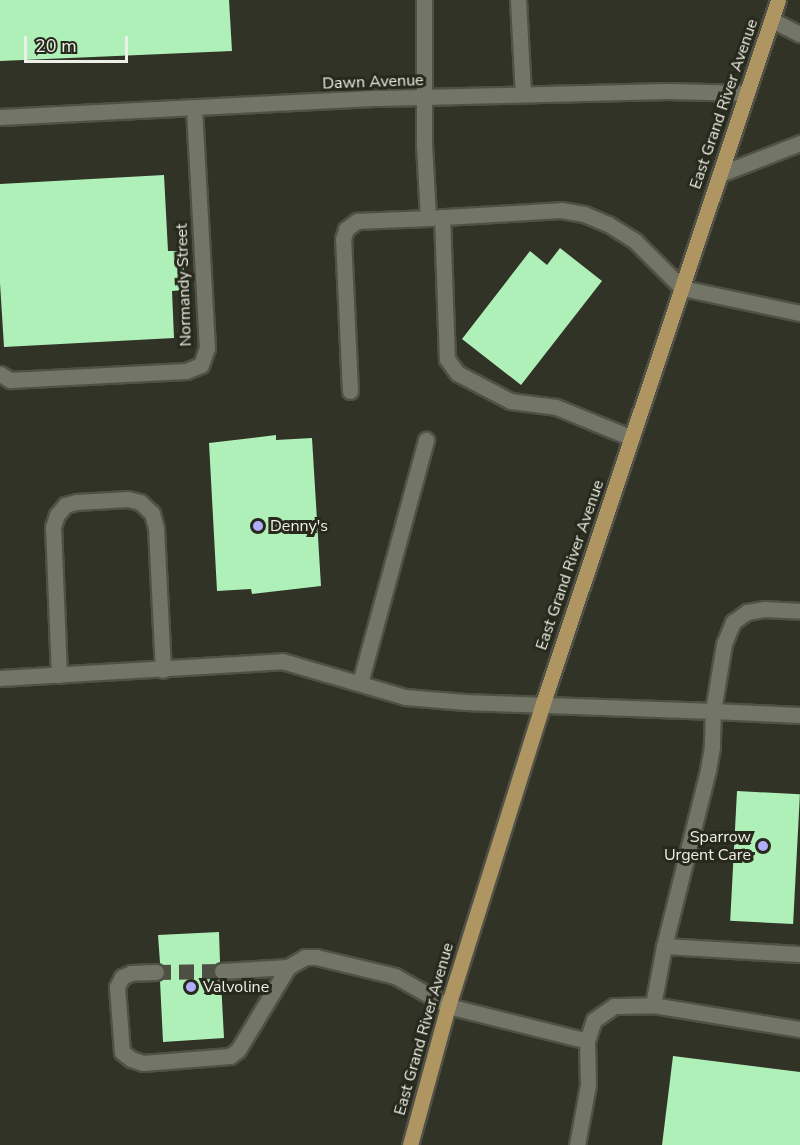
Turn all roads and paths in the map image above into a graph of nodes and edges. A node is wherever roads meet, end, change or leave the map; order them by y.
1 (424, 0) edge
2 (518, 0) edge
3 (778, 0) edge
4 (772, 20) junction
5 (800, 34) edge
6 (747, 93) junction
7 (523, 94) junction
8 (426, 98) junction
9 (194, 108) junction
10 (0, 117) edge
11 (800, 143) edge
12 (720, 174) junction
13 (435, 218) junction
14 (682, 288) junction
15 (800, 313) edge
16 (0, 374) edge
17 (350, 391) dead end
18 (632, 438) junction
19 (426, 440) dead end
20 (800, 611) edge
21 (163, 669) junction
22 (59, 675) junction
23 (0, 678) edge
24 (360, 683) junction
25 (543, 703) junction
26 (713, 711) junction
27 (800, 715) edge
28 (664, 946) junction
29 (800, 954) edge
30 (288, 968) junction
31 (222, 970) tunnel mouth
32 (156, 972) tunnel mouth
33 (653, 1005) junction
34 (448, 1006) junction
35 (800, 1029) edge
36 (587, 1041) junction
37 (410, 1145) edge
38 (577, 1145) edge

1 - 8 street
2 - 7 street
3 - 4 main road, East Grand River Avenue
4 - 5 street
4 - 6 main road, East Grand River Avenue
6 - 7 street, Dawn Avenue
6 - 12 main road, East Grand River Avenue
7 - 8 street, Dawn Avenue
8 - 9 street, Dawn Avenue
8 - 13 street
9 - 10 street, Dawn Avenue
9 - 16 street, Normandy Street
11 - 12 street
12 - 14 main road, East Grand River Avenue
13 - 14 street
13 - 17 street
13 - 18 street
14 - 15 street
14 - 18 main road, East Grand River Avenue
18 - 25 main road, East Grand River Avenue
19 - 24 street
20 - 26 street
21 - 22 street
21 - 22 street
21 - 24 street
22 - 23 street
24 - 25 street
25 - 26 street
25 - 34 main road, East Grand River Avenue
26 - 27 street
26 - 28 street
28 - 29 street
28 - 33 street
30 - 31 street
30 - 32 street
30 - 34 street
33 - 35 street
33 - 36 street
34 - 36 street
34 - 37 main road, East Grand River Avenue
36 - 38 street

